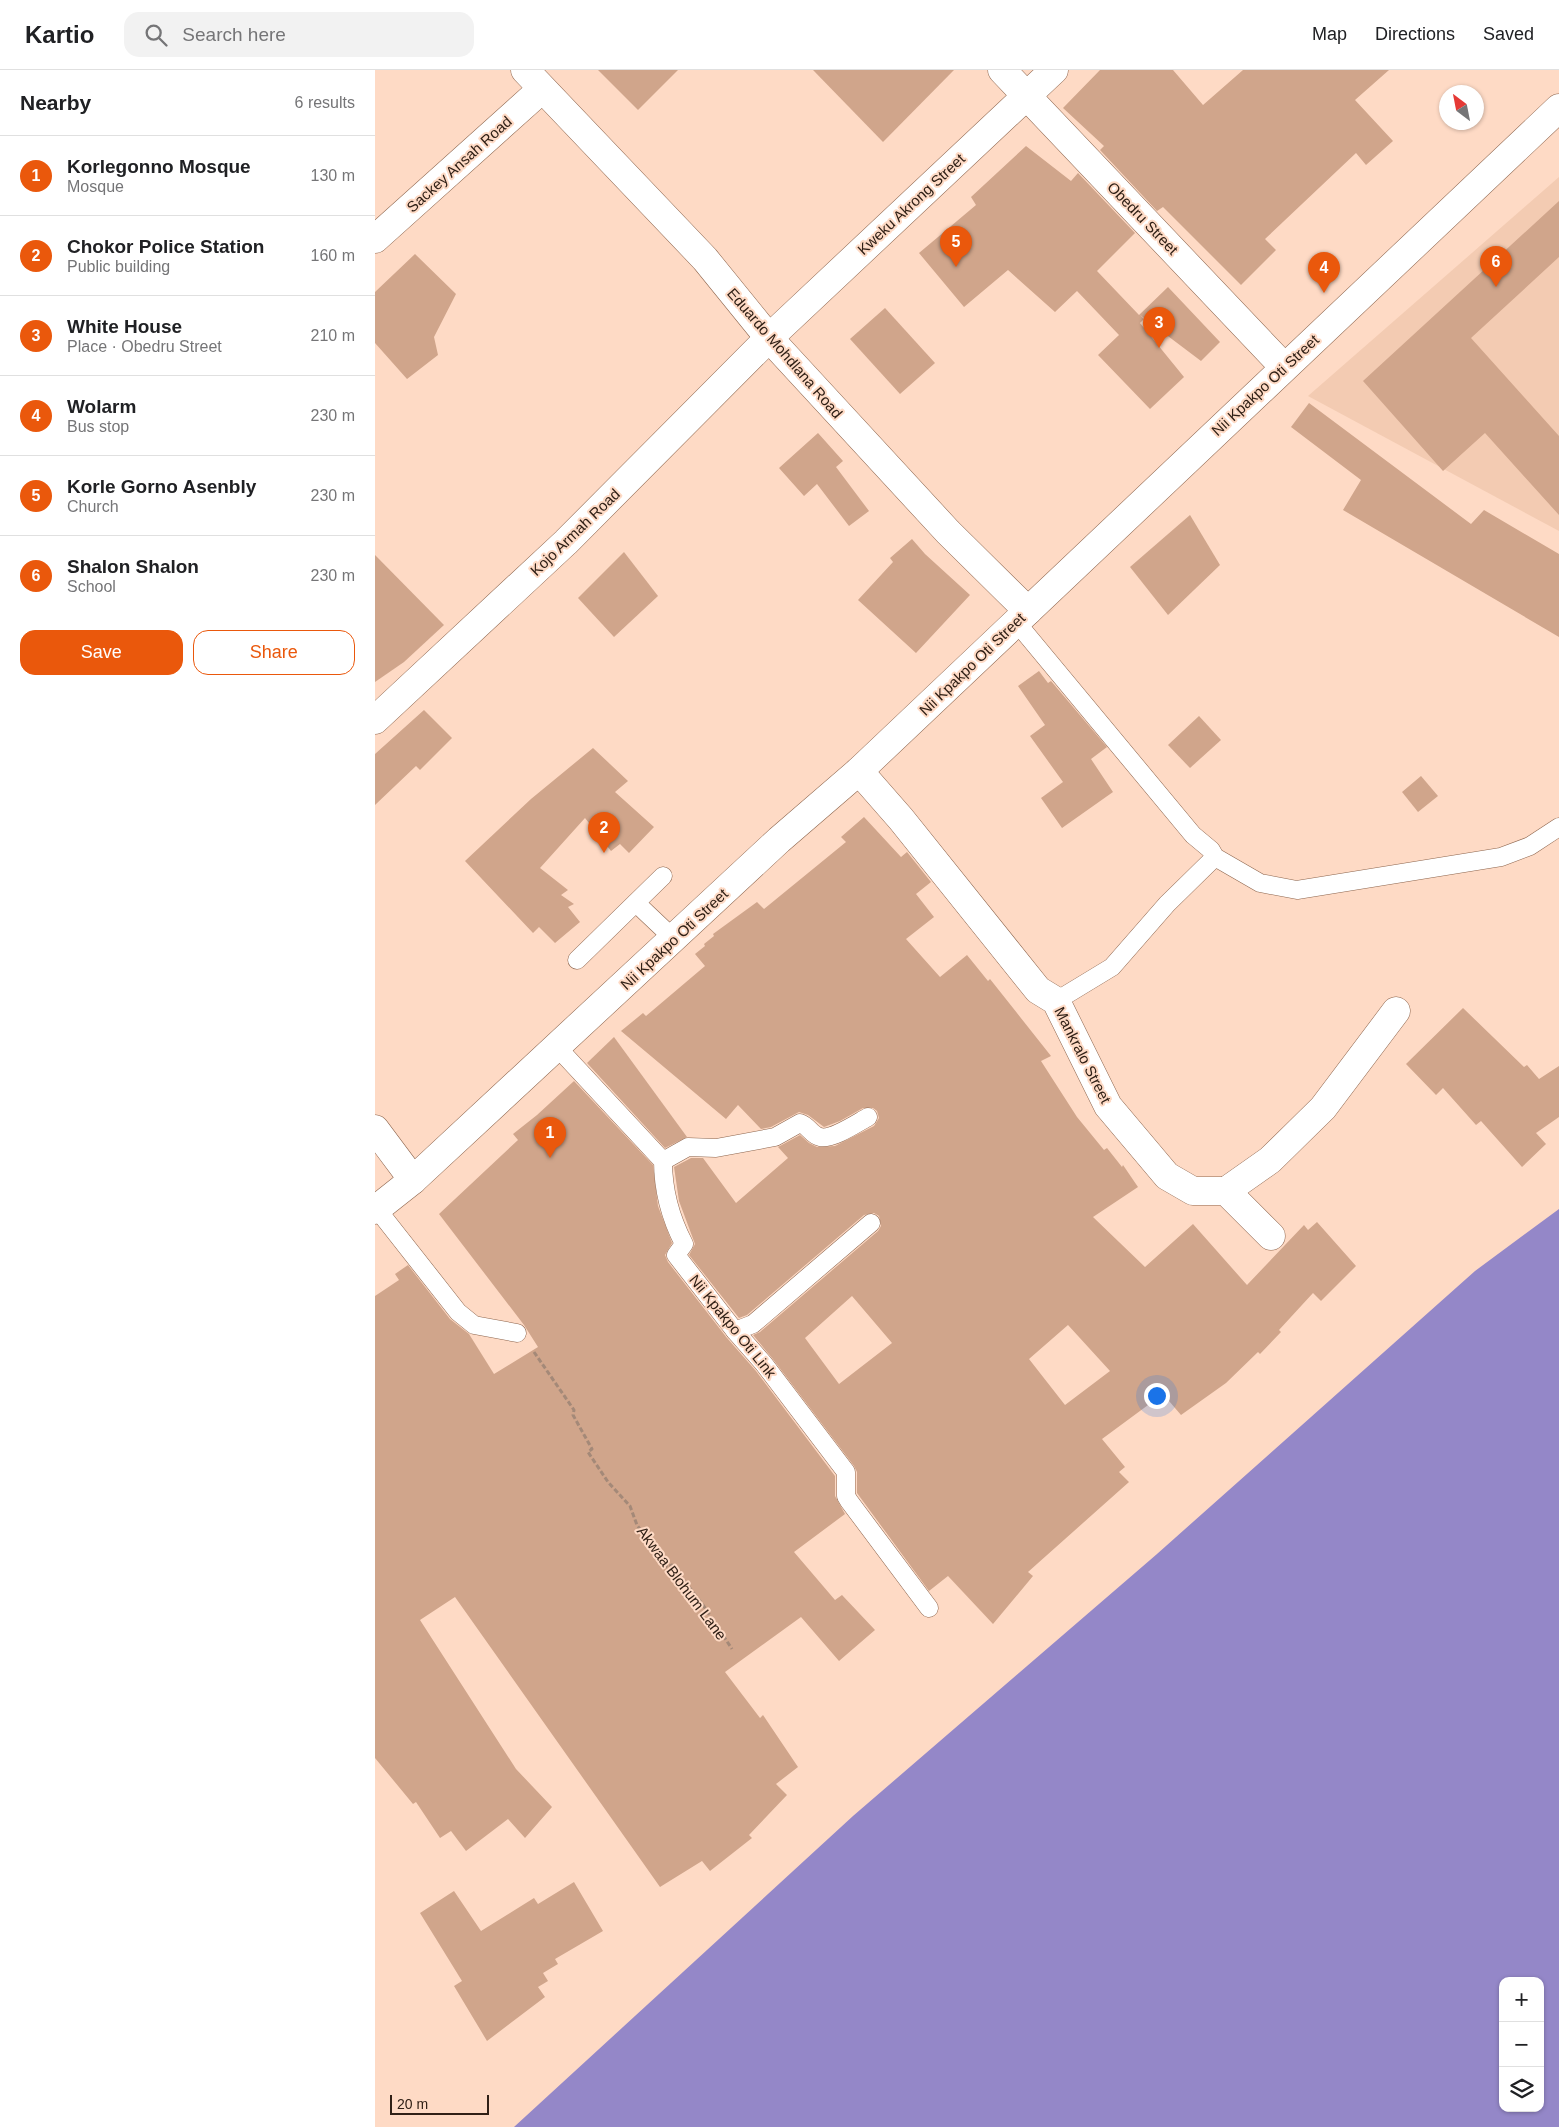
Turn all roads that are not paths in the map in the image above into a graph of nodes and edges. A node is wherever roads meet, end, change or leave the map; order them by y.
1 (1002, 70) edge
2 (1054, 70) edge
3 (533, 80) edge
4 (1026, 96) junction
5 (1559, 108) edge
6 (375, 239) edge
7 (769, 338) junction
8 (1284, 366) junction
9 (1023, 617) junction
10 (375, 720) edge
11 (859, 771) junction
12 (1559, 827) edge
13 (1215, 857) junction
14 (663, 876) dead end
15 (636, 903) junction
16 (674, 939) junction
17 (577, 960) dead end
18 (1056, 1001) junction
19 (1396, 1011) dead end
20 (557, 1048) junction
21 (868, 1117) dead end
22 (375, 1129) edge
23 (663, 1162) junction
24 (413, 1180) junction
25 (1226, 1191) junction
26 (376, 1210) edge
27 (871, 1223) dead end
28 (1271, 1236) dead end
29 (735, 1331) junction
30 (517, 1333) road end
31 (929, 1608) dead end

1 - 4 street, Obedru Street
2 - 4 street, Kweku Akrong Street
3 - 6 street, Sackey Ansah Road
3 - 7 street, Eduardo Mohdlana Road
4 - 7 street, Kweku Akrong Street
4 - 8 street, Obedru Street
5 - 8 street, Nii Kpakpo Oti Street
7 - 9 street, Eduardo Mohdlana Road
7 - 10 street, Kojo Armah Road
8 - 9 street, Nii Kpakpo Oti Street
9 - 11 street, Nii Kpakpo Oti Street
9 - 13 lane
11 - 16 street, Nii Kpakpo Oti Street
11 - 18 street, Mankralo Street
12 - 13 lane
13 - 18 lane
14 - 15 lane
15 - 16 lane
15 - 17 lane
16 - 20 street, Nii Kpakpo Oti Street
18 - 25 street, Mankralo Street
19 - 25 street
20 - 23 lane
20 - 24 street, Nii Kpakpo Oti Street
21 - 23 lane
22 - 24 street
23 - 29 lane, Nii Kpakpo Oti Link
24 - 26 street, Nii Kpakpo Oti Street
25 - 28 street
26 - 30 lane
27 - 29 lane
29 - 31 lane, Nii Kpakpo Oti Link

